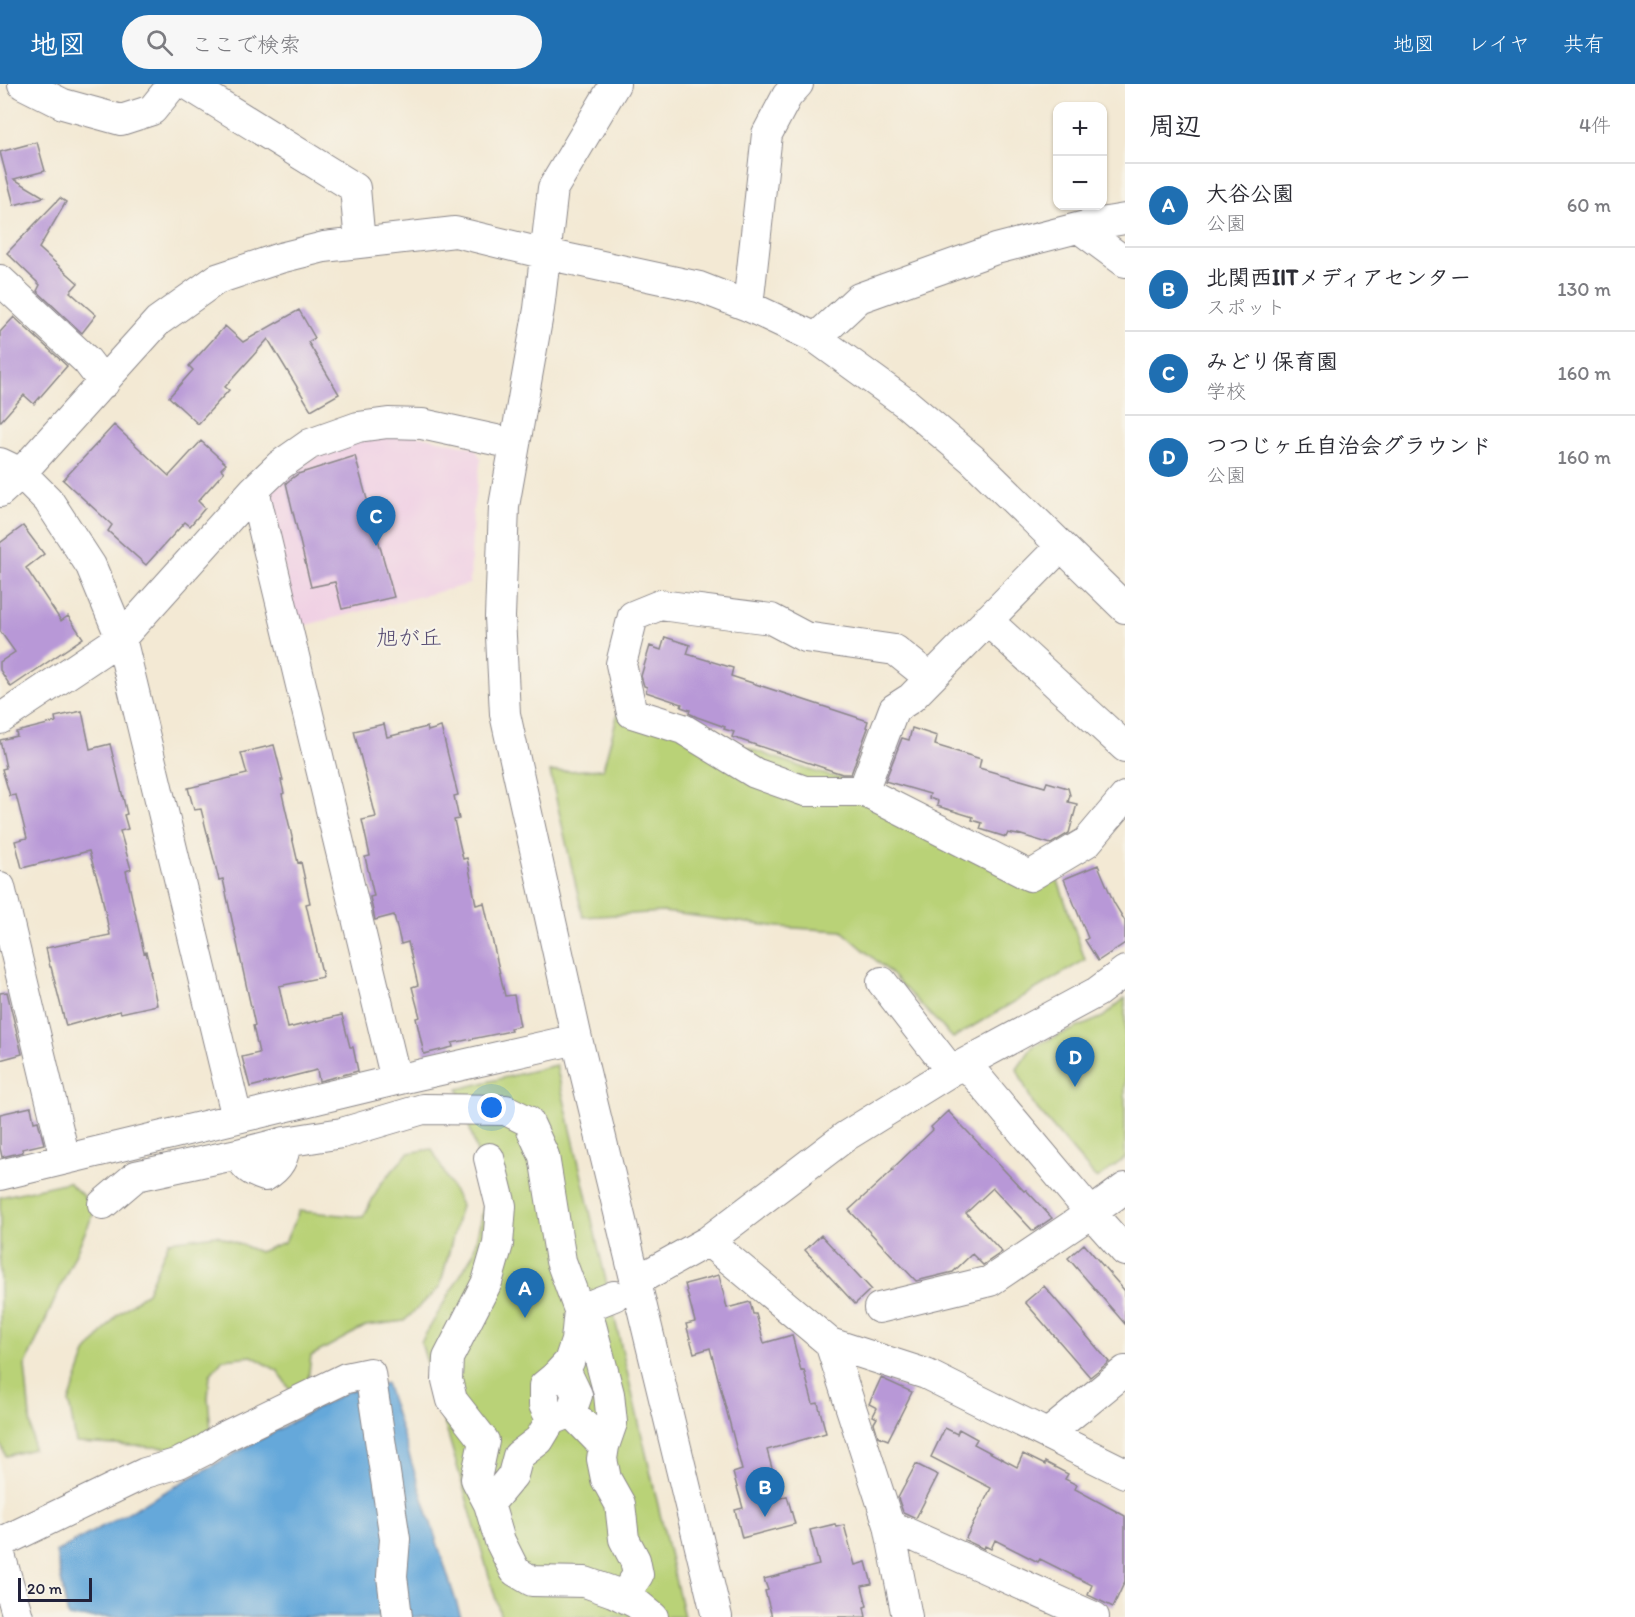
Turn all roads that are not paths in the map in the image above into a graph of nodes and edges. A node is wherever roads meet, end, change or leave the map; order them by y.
1 (23, 84) edge
2 (173, 84) edge
3 (187, 84) edge
4 (615, 84) edge
5 (798, 84) edge
6 (1125, 219) edge
7 (1079, 228) junction
8 (360, 243) junction
9 (546, 254) junction
10 (1125, 262) edge
11 (0, 280) edge
12 (748, 306) junction
13 (816, 338) junction
14 (104, 383) junction
15 (514, 444) junction
16 (7, 476) edge
17 (254, 490) junction
18 (1062, 546) junction
19 (1125, 608) edge
20 (987, 620) junction
21 (121, 638) junction
22 (930, 678) junction
23 (0, 719) edge
24 (1125, 747) edge
25 (863, 791) junction
26 (1125, 797) edge
27 (0, 887) edge
28 (1125, 971) edge
29 (882, 982) dead end
30 (577, 1039) junction
31 (958, 1067) junction
32 (396, 1080) junction
33 (237, 1118) junction
34 (66, 1158) junction
35 (489, 1158) dead end
36 (0, 1175) edge
37 (1125, 1188) edge
38 (103, 1204) dead end
39 (1091, 1213) junction
40 (708, 1241) junction
41 (1125, 1251) edge
42 (625, 1289) junction
43 (879, 1308) dead end
44 (579, 1310) junction
45 (830, 1343) junction
46 (1122, 1381) edge
47 (561, 1416) junction
48 (1048, 1434) junction
49 (604, 1446) junction
50 (480, 1456) junction
51 (518, 1456) junction
52 (1125, 1473) edge
53 (489, 1504) junction
54 (889, 1525) junction
55 (0, 1543) edge
56 (0, 1555) edge
57 (623, 1597) junction
58 (18, 1617) edge
59 (397, 1617) edge
60 (652, 1617) edge
61 (717, 1617) edge
62 (907, 1617) edge
63 (1094, 1617) edge

1 - 2 street
3 - 8 street
4 - 9 street
5 - 12 street
6 - 7 street
7 - 10 street
7 - 13 street
8 - 9 street
8 - 14 street
9 - 12 street
9 - 15 street
11 - 14 street
12 - 13 street
13 - 18 street
14 - 16 street
15 - 17 street
15 - 30 street
16 - 21 street
17 - 21 street
17 - 32 street
18 - 19 street
18 - 20 street
20 - 22 street
20 - 24 street
21 - 23 street
21 - 33 street
22 - 25 street
22 - 25 street
25 - 26 street
27 - 34 street
28 - 31 street
29 - 31 street
30 - 32 street
30 - 42 street
31 - 39 street
31 - 40 street
32 - 33 street
33 - 34 street
34 - 36 street
35 - 50 street
37 - 39 street
38 - 44 street
39 - 41 street
39 - 43 street
40 - 42 street
40 - 45 street
42 - 44 street
42 - 61 street
44 - 47 street
44 - 49 street
45 - 48 street
45 - 54 street
46 - 48 street
47 - 49 street
47 - 51 street
48 - 52 street
49 - 57 street
50 - 51 street
50 - 53 street
51 - 53 street
53 - 57 street
54 - 62 street
54 - 63 street
55 - 59 street
56 - 58 street
57 - 60 street

